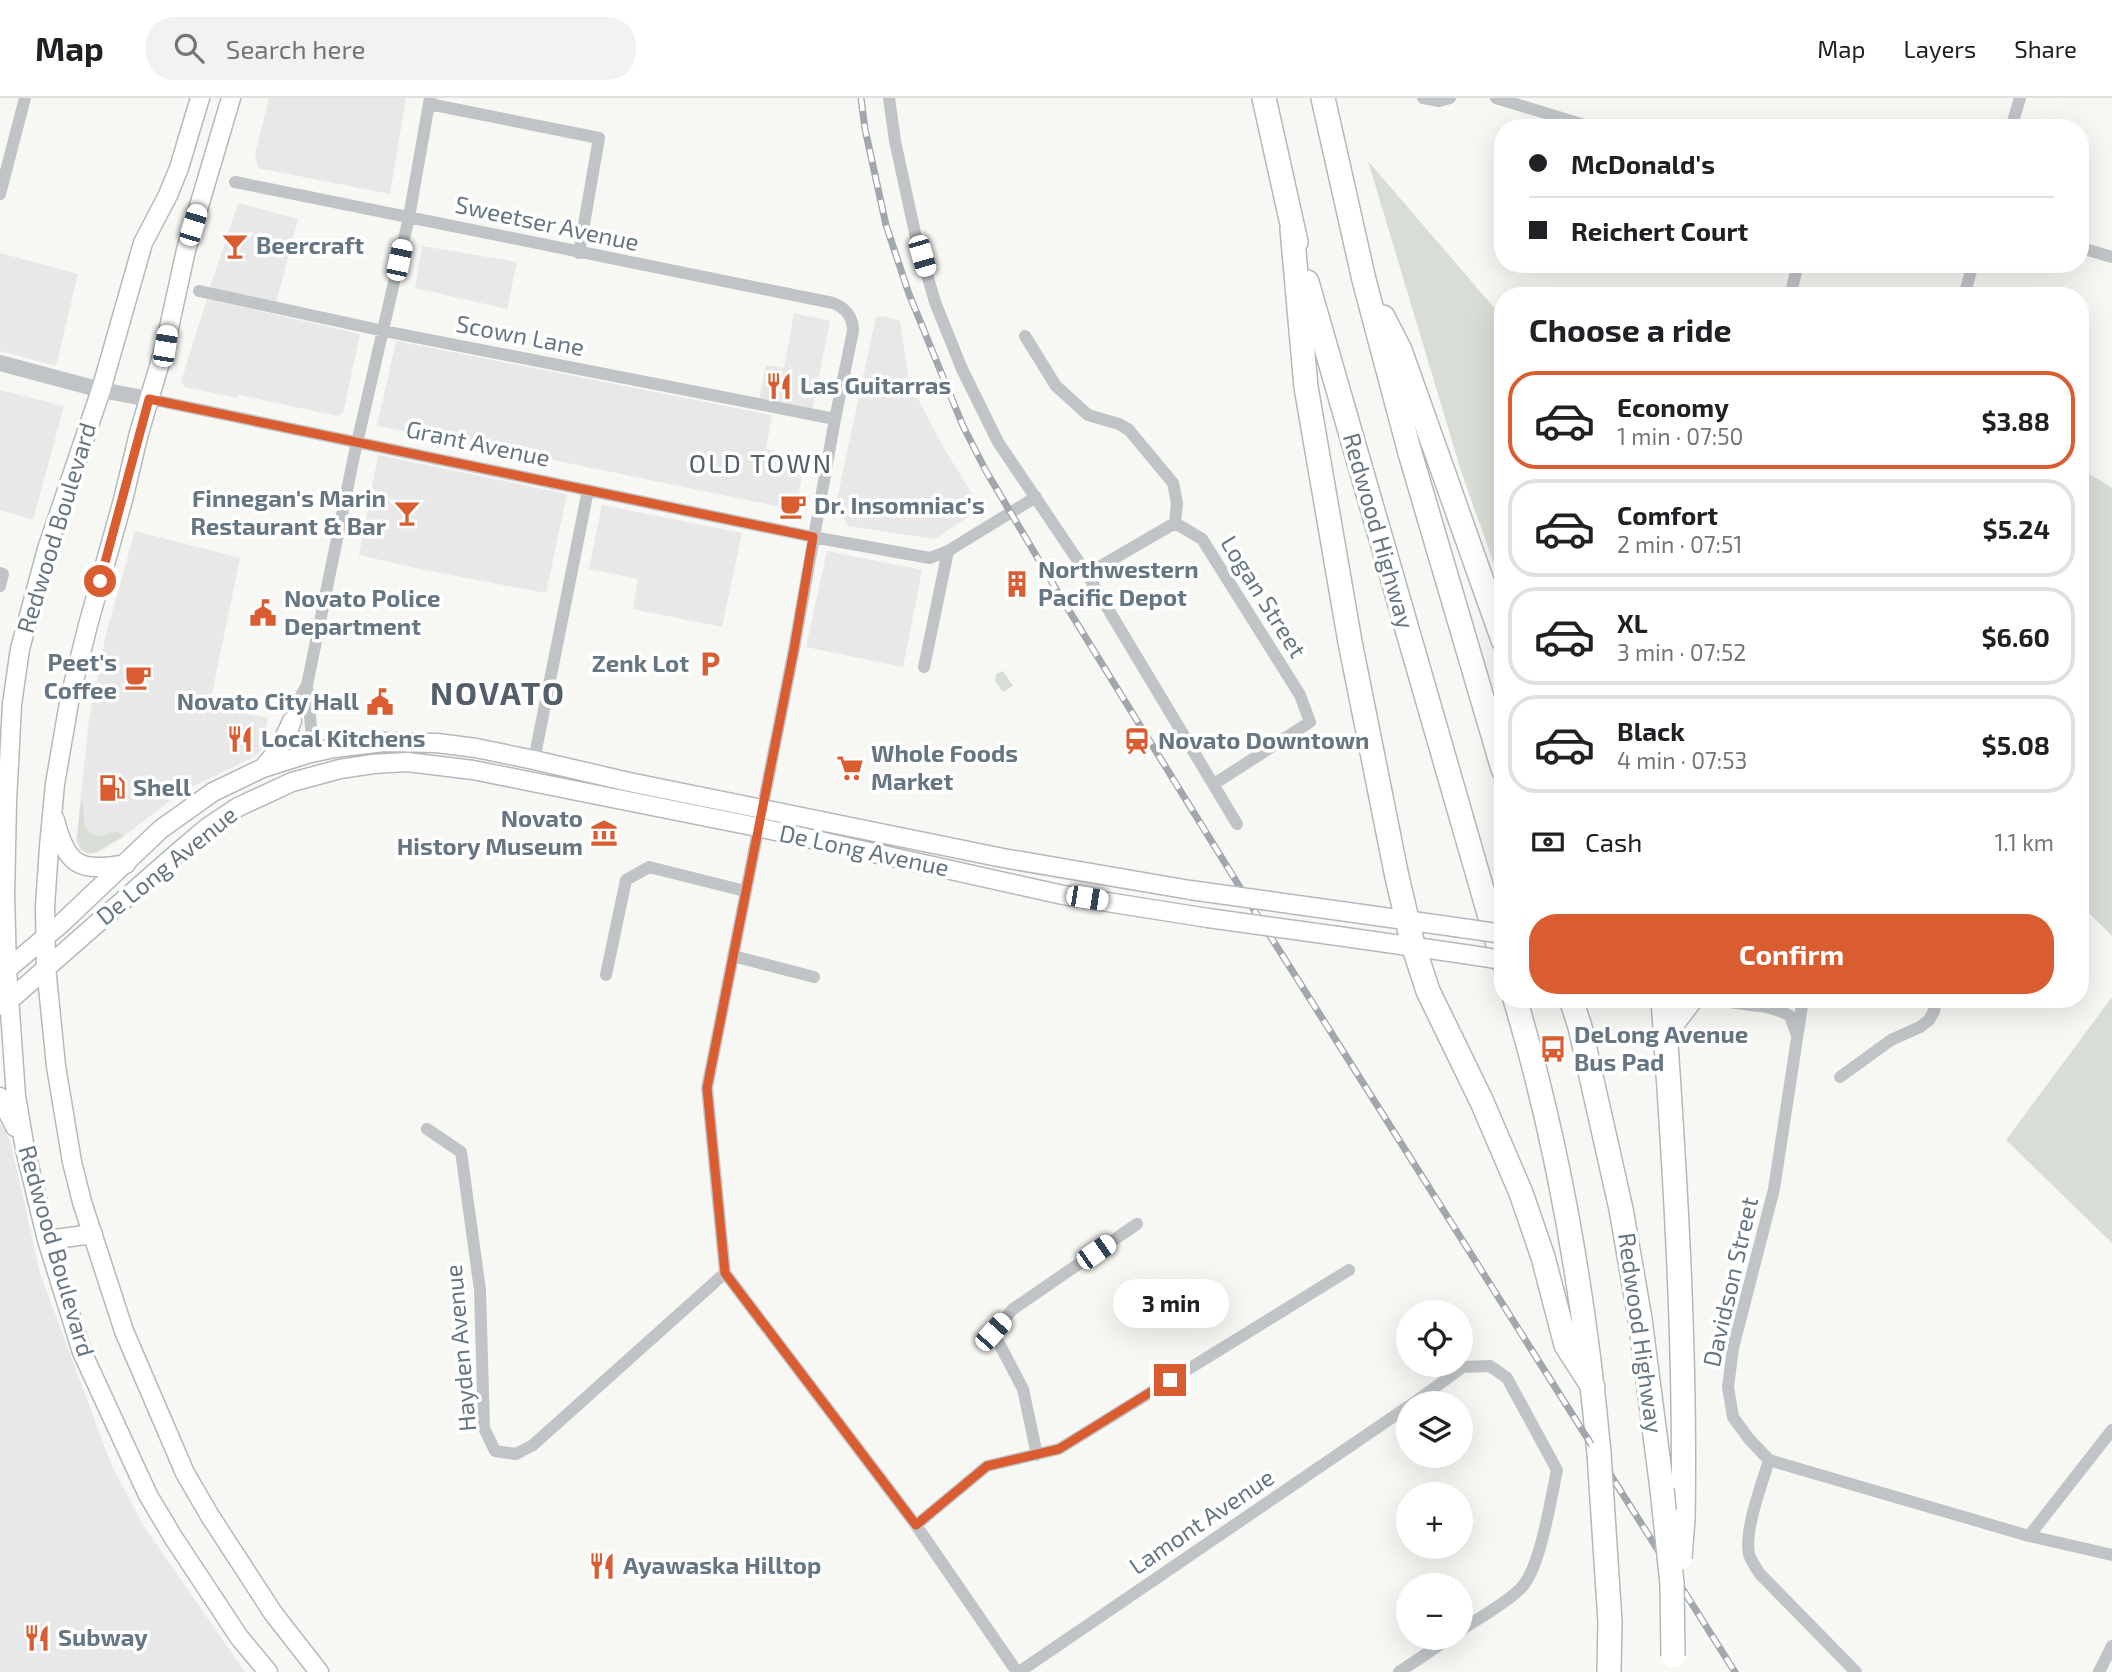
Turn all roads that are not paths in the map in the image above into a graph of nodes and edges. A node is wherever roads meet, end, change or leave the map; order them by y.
1 (24, 98) edge
2 (200, 98) edge
3 (231, 98) edge
4 (889, 98) edge
5 (1264, 98) edge
6 (1323, 98) edge
7 (1423, 98) edge
8 (1450, 98) edge
9 (1496, 98) edge
10 (2020, 98) edge
11 (430, 101) edge
12 (1565, 119) edge
13 (2014, 119) edge
14 (235, 183) dead end
15 (0, 194) edge
16 (409, 217) junction
17 (1292, 229) junction
18 (2089, 250) edge
19 (579, 253) junction
20 (2112, 257) edge
21 (1364, 280) junction
22 (199, 291) dead end
23 (384, 331) junction
24 (1025, 336) dead end
25 (0, 363) edge
26 (101, 390) junction
27 (149, 399) junction
28 (835, 419) junction
29 (358, 442) junction
30 (588, 490) junction
31 (1036, 497) junction
32 (1175, 523) junction
33 (813, 537) junction
34 (948, 551) junction
35 (1087, 574) junction
36 (1494, 615) edge
37 (924, 667) dead end
38 (307, 685) junction
39 (292, 721) junction
40 (1494, 738) edge
41 (307, 754) junction
42 (534, 760) junction
43 (263, 768) junction
44 (314, 775) junction
45 (1214, 784) junction
46 (761, 808) junction
47 (53, 810) junction
48 (1237, 824) dead end
49 (757, 827) junction
50 (126, 864) junction
51 (1069, 871) junction
52 (993, 880) junction
53 (745, 891) junction
54 (1408, 921) junction
55 (1494, 930) edge
56 (1494, 933) edge
57 (46, 936) junction
58 (1413, 945) junction
59 (733, 956) junction
60 (1494, 959) edge
61 (46, 967) junction
62 (3, 972) edge
63 (606, 975) dead end
64 (814, 977) dead end
65 (4, 1004) edge
66 (1517, 1008) edge
67 (1574, 1008) edge
68 (1664, 1008) edge
69 (1684, 1008) edge
70 (1772, 1008) edge
71 (1802, 1008) edge
72 (1934, 1008) edge
73 (1797, 1036) junction
74 (1666, 1042) junction
75 (1840, 1077) dead end
76 (0, 1097) edge
77 (427, 1129) dead end
78 (24, 1149) junction
79 (1137, 1224) dead end
80 (93, 1234) junction
81 (47, 1240) junction
82 (1349, 1270) dead end
83 (725, 1273) junction
84 (1593, 1387) junction
85 (1430, 1391) edge
86 (1396, 1415) edge
87 (2112, 1430) edge
88 (1037, 1455) junction
89 (1769, 1460) junction
90 (916, 1525) junction
91 (2029, 1536) junction
92 (2112, 1555) edge
93 (1473, 1622) edge
94 (2112, 1646) edge
95 (1432, 1650) edge
96 (1672, 1664) edge
97 (268, 1672) edge
98 (319, 1672) edge
99 (1018, 1672) edge
100 (1399, 1672) edge
101 (1609, 1672) edge
102 (1856, 1672) edge
103 (2099, 1672) edge

1 - 15 street
2 - 26 main road, Redwood Boulevard
3 - 27 main road, Redwood Boulevard
4 - 31 street
5 - 17 highway, Redwood Highway
6 - 21 highway
7 - 8 street
9 - 12 street
10 - 13 street
11 - 16 street
11 - 19 street
14 - 16 street, Sweetser Avenue
16 - 19 street, Sweetser Avenue
16 - 23 street
17 - 54 highway
17 - 55 highway, Redwood Highway
18 - 20 street
19 - 28 street, Sweetser Avenue
21 - 36 highway
21 - 40 highway
22 - 23 street, Scown Lane
23 - 28 street, Scown Lane
23 - 29 street
24 - 32 street
25 - 26 street, Grant Avenue
26 - 27 street, Grant Avenue
26 - 62 main road, Redwood Boulevard
27 - 29 street, Grant Avenue
27 - 47 main road, Redwood Boulevard
28 - 33 street
29 - 30 street, Grant Avenue
29 - 38 street
30 - 33 street, Grant Avenue
30 - 42 street
31 - 34 street
31 - 35 street
32 - 35 street
32 - 45 street, Logan Street
33 - 34 street, Grant Avenue
33 - 46 street
34 - 37 street
35 - 45 street
38 - 39 street
38 - 41 street
39 - 41 street
39 - 43 main road
41 - 42 main road, De Long Avenue
41 - 43 main road, De Long Avenue
41 - 44 main road
42 - 46 main road, De Long Avenue
43 - 50 main road, De Long Avenue
44 - 49 main road, De Long Avenue
44 - 61 main road, De Long Avenue
45 - 48 street
46 - 49 street
46 - 51 main road, De Long Avenue
47 - 50 main road
47 - 57 main road, Redwood Boulevard
49 - 52 main road, De Long Avenue
49 - 53 street
50 - 57 main road, De Long Avenue
51 - 52 main road
51 - 54 main road, De Long Avenue, bridge
52 - 58 main road, De Long Avenue, bridge
53 - 59 street
53 - 63 street
54 - 56 main road, De Long Avenue, bridge
54 - 58 highway
57 - 61 main road, Redwood Boulevard
57 - 62 main road, De Long Avenue
58 - 60 main road, De Long Avenue, bridge
58 - 84 highway
59 - 64 street
59 - 83 street
61 - 65 main road, De Long Avenue
61 - 80 main road, Redwood Boulevard
62 - 65 main road, Redwood Boulevard
65 - 78 main road, Redwood Boulevard
66 - 84 highway
67 - 96 highway, Redwood Highway, bridge
68 - 74 highway
69 - 74 highway
70 - 73 street
71 - 73 street, Davidson Street
72 - 75 street
73 - 89 street, Davidson Street
74 - 96 highway, bridge
76 - 78 main road
77 - 83 street, Hayden Avenue
78 - 81 main road, Redwood Boulevard
79 - 88 street
80 - 81 main road
80 - 98 main road, Redwood Boulevard
81 - 97 main road, Redwood Boulevard
82 - 88 street
83 - 90 street
84 - 101 highway, bridge
85 - 93 street, Lamont Avenue
86 - 99 street, Lamont Avenue
87 - 91 street
88 - 90 street
89 - 91 street
89 - 102 street
90 - 99 street
91 - 92 street
94 - 103 street
95 - 100 street

